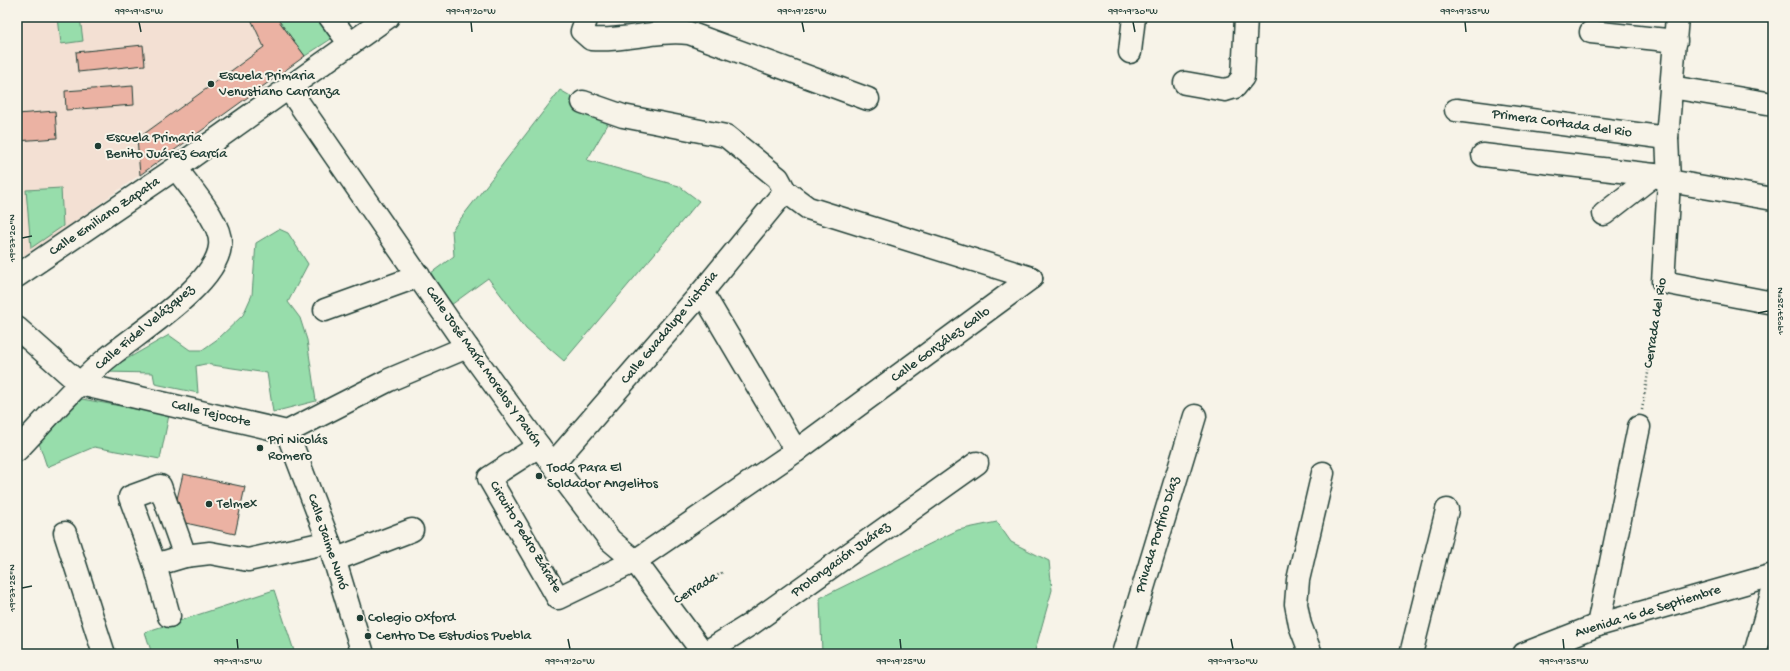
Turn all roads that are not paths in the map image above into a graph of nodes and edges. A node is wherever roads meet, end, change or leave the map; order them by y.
1 (330, 17) edge
2 (388, 17) edge
3 (587, 17) edge
4 (1134, 17) edge
5 (1246, 17) edge
6 (1677, 17) edge
7 (1591, 32) dead end
8 (1676, 42) junction
9 (350, 44) junction
10 (1130, 52) dead end
11 (1185, 84) dead end
12 (1671, 87) junction
13 (289, 90) junction
14 (868, 99) dead end
15 (583, 102) dead end
16 (1773, 104) edge
17 (1456, 110) dead end
18 (1667, 138) junction
19 (1483, 155) dead end
20 (176, 168) junction
21 (1661, 178) junction
22 (785, 191) junction
23 (1773, 199) edge
24 (1604, 214) dead end
25 (17, 276) edge
26 (419, 276) junction
27 (702, 292) junction
28 (1773, 303) edge
29 (325, 310) dead end
30 (17, 328) edge
31 (467, 347) junction
32 (80, 384) junction
33 (1195, 416) dead end
34 (1639, 427) road end
35 (287, 432) junction
36 (539, 446) junction
37 (17, 450) edge
38 (796, 451) junction
39 (977, 463) dead end
40 (553, 464) junction
41 (1323, 473) dead end
42 (1448, 510) dead end
43 (412, 530) dead end
44 (65, 533) dead end
45 (332, 551) junction
46 (185, 556) junction
47 (635, 561) junction
48 (155, 565) junction
49 (1773, 575) edge
50 (1773, 590) edge
51 (169, 616) dead end
52 (1598, 625) junction
53 (104, 654) edge
54 (363, 654) edge
55 (704, 654) edge
56 (1123, 654) edge
57 (1310, 654) edge
58 (1411, 654) edge
59 (1524, 654) edge
60 (1754, 654) edge

1 - 9 street
2 - 9 street, Calle Emiliano Zapata
3 - 14 street
4 - 10 street
5 - 11 street
6 - 8 street, Cerrada del Rio
7 - 8 street
8 - 12 street, Cerrada del Rio
9 - 13 street, Calle Emiliano Zapata
12 - 16 street
12 - 18 street, Cerrada del Rio
13 - 20 street, Calle Emiliano Zapata
13 - 26 street, Calle José María Morelos Y Pavón
15 - 22 street
17 - 18 street, Primera Cortada del Rio
18 - 21 street, Cerrada del Rio
19 - 21 street
20 - 25 street, Calle Emiliano Zapata
20 - 32 street, Calle Fidel Velázquez
21 - 23 street
21 - 24 street
21 - 28 street, Cerrada del Rio
22 - 27 street, Calle Guadalupe Victoria
22 - 38 street, Calle González Gallo
26 - 29 street
26 - 31 street, Calle José María Morelos Y Pavón
27 - 38 street
27 - 40 street, Calle Guadalupe Victoria
30 - 32 street
31 - 35 street
31 - 36 street, Calle José María Morelos Y Pavón
32 - 35 street, Calle Tejocote
32 - 37 street, Calle Fidel Velázquez
33 - 56 street, Privada Porfirio Díaz
34 - 52 street
35 - 45 street, Calle Jaime Nunó
36 - 40 street, Calle José María Morelos Y Pavón
36 - 47 street, Circuito Pedro Zárate
38 - 47 street, Calle González Gallo
39 - 55 street, Prolongación Juárez
40 - 47 street, Calle José María Morelos Y Pavón
41 - 57 street
42 - 58 street
43 - 45 street
44 - 53 street
45 - 46 street
45 - 54 street, Calle Jaime Nunó
46 - 48 street
46 - 48 street
47 - 55 street, Calle José María Morelos Y Pavón
48 - 51 street
49 - 52 street, Avenida 16 de Septiembre
50 - 60 street
52 - 59 street, Avenida 16 de Septiembre

